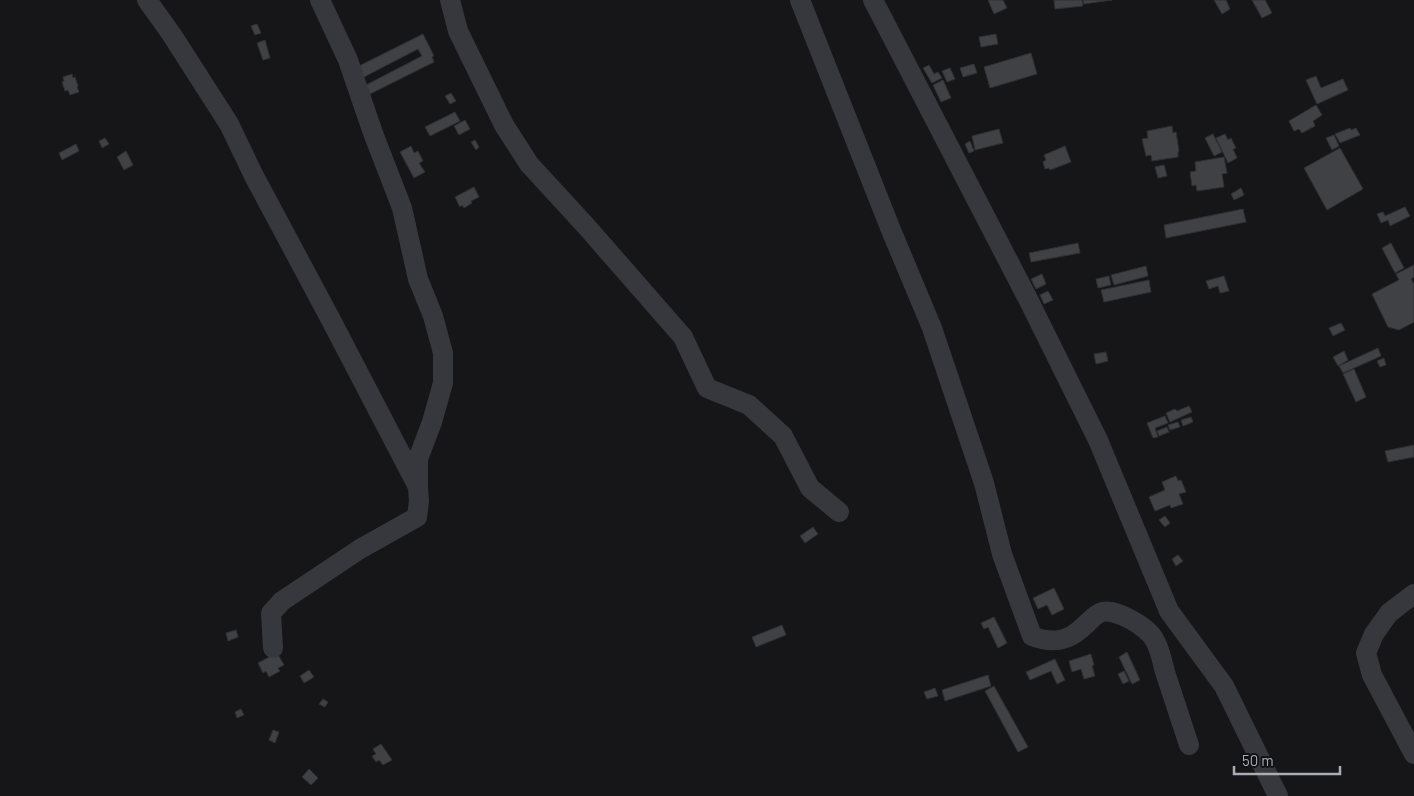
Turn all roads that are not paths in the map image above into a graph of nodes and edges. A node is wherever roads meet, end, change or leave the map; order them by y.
1 (147, 0) edge
2 (320, 0) edge
3 (450, 0) edge
4 (800, 0) edge
5 (873, 0) edge
6 (418, 487) junction
7 (839, 512) dead end
8 (1414, 594) edge
9 (273, 648) dead end
10 (1189, 744) dead end
11 (1414, 754) edge
12 (1278, 796) edge

1 - 6 street
2 - 6 street
3 - 7 street
4 - 10 street
5 - 12 street
6 - 9 street
8 - 11 street

